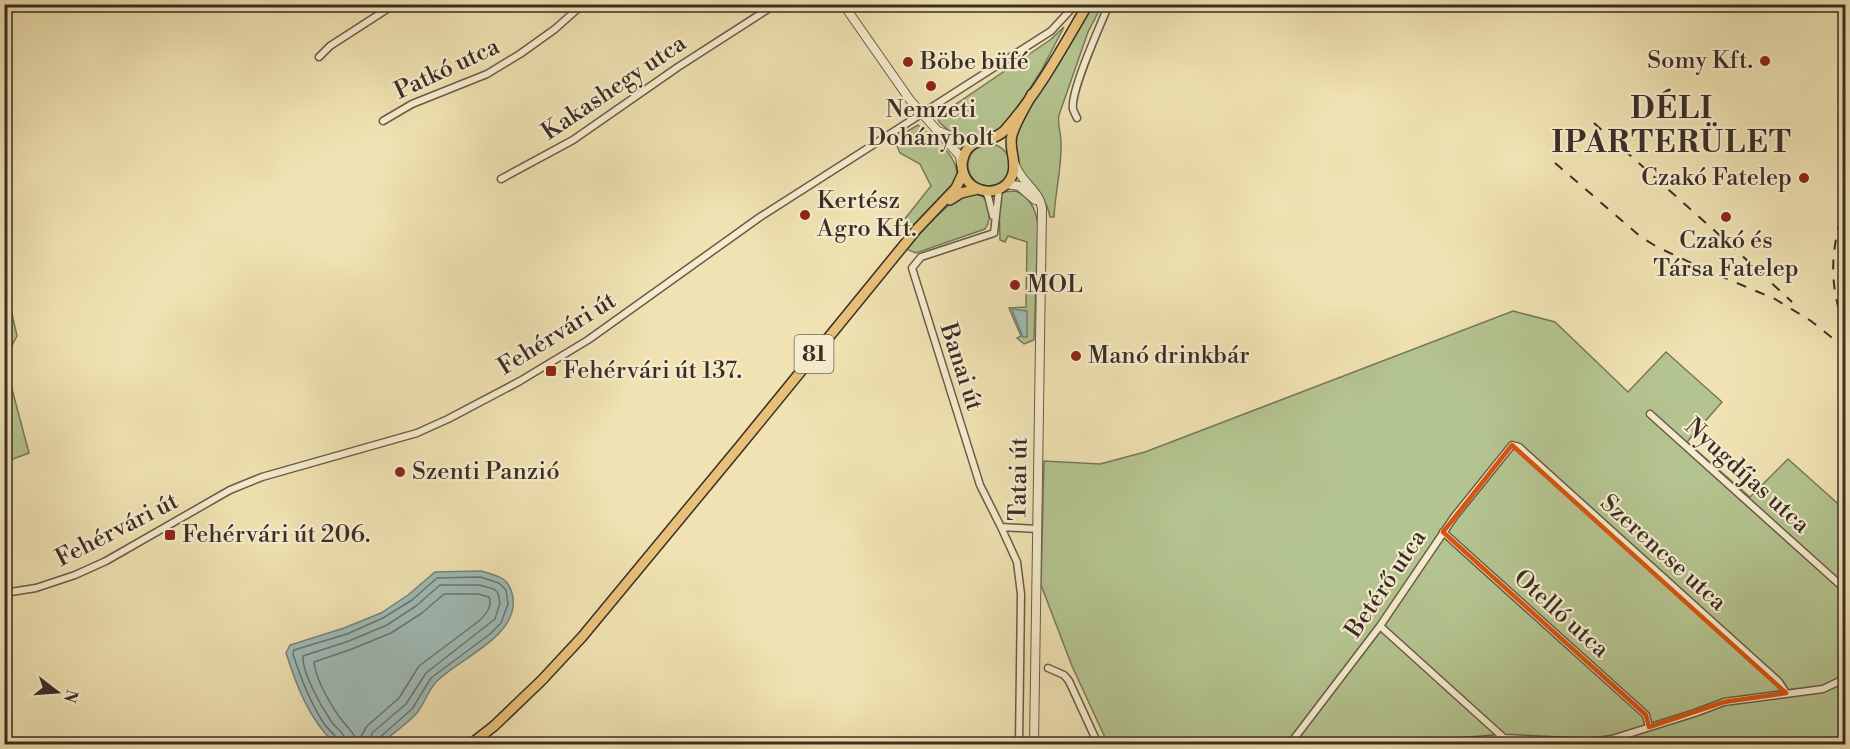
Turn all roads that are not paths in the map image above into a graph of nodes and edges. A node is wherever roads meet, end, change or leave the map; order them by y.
1 (395, 4) edge
2 (583, 4) edge
3 (776, 4) edge
4 (843, 4) edge
5 (1076, 4) edge
6 (1088, 4) edge
7 (1109, 4) edge
8 (319, 57) dead end
9 (1032, 94) junction
10 (922, 113) junction
11 (1077, 118) dead end
12 (383, 121) dead end
13 (939, 131) junction
14 (982, 140) junction
15 (1013, 157) junction
16 (962, 169) junction
17 (501, 179) dead end
18 (1003, 186) junction
19 (981, 190) junction
20 (942, 203) junction
21 (1042, 214) junction
22 (994, 233) junction
23 (1650, 414) dead end
24 (1512, 445) joint
25 (1001, 527) junction
26 (1037, 529) junction
27 (1443, 532) junction
28 (1845, 590) edge
29 (4, 592) edge
30 (1037, 592) junction
31 (1021, 594) junction
32 (1380, 627) junction
33 (1048, 668) dead end
34 (1845, 678) edge
35 (1786, 693) junction
36 (1649, 727) junction
37 (1504, 738) junction
38 (471, 744) edge
39 (1019, 744) edge
40 (1034, 744) edge
41 (1098, 744) edge
42 (1290, 744) edge
43 (1428, 744) edge

1 - 8 street
2 - 12 street, Patkó utca
3 - 17 street, Kakashegy utca
4 - 10 street
5 - 10 street, Fehérvári út
6 - 9 main road, 81
7 - 11 street
9 - 14 main road, 81
9 - 15 main road, 81
10 - 13 street
10 - 29 street, Fehérvári út
13 - 14 street
13 - 16 street
14 - 15 main road
14 - 16 main road, 81
15 - 18 main road, 81
15 - 21 street, Tatai út
16 - 19 main road
16 - 20 main road, 81
18 - 19 main road, 81
18 - 21 street
18 - 22 street
19 - 20 main road, 81
19 - 22 street
20 - 38 main road, 81
21 - 26 street, Tatai út
22 - 25 street, Banai út
23 - 28 street, Nyugdíjas utca
24 - 27 street, Betérő utca
24 - 35 street, Szerencse utca
25 - 26 street
25 - 31 street, Tatai út
26 - 30 street, Tatai út
27 - 32 street, Betérő utca
27 - 36 street, Otelló utca
30 - 31 street
30 - 40 street, Tatai út
31 - 39 street, Tatai út
32 - 37 street
32 - 42 street, Betérő utca
33 - 41 street
34 - 35 street
35 - 36 street
36 - 37 street
37 - 43 street

